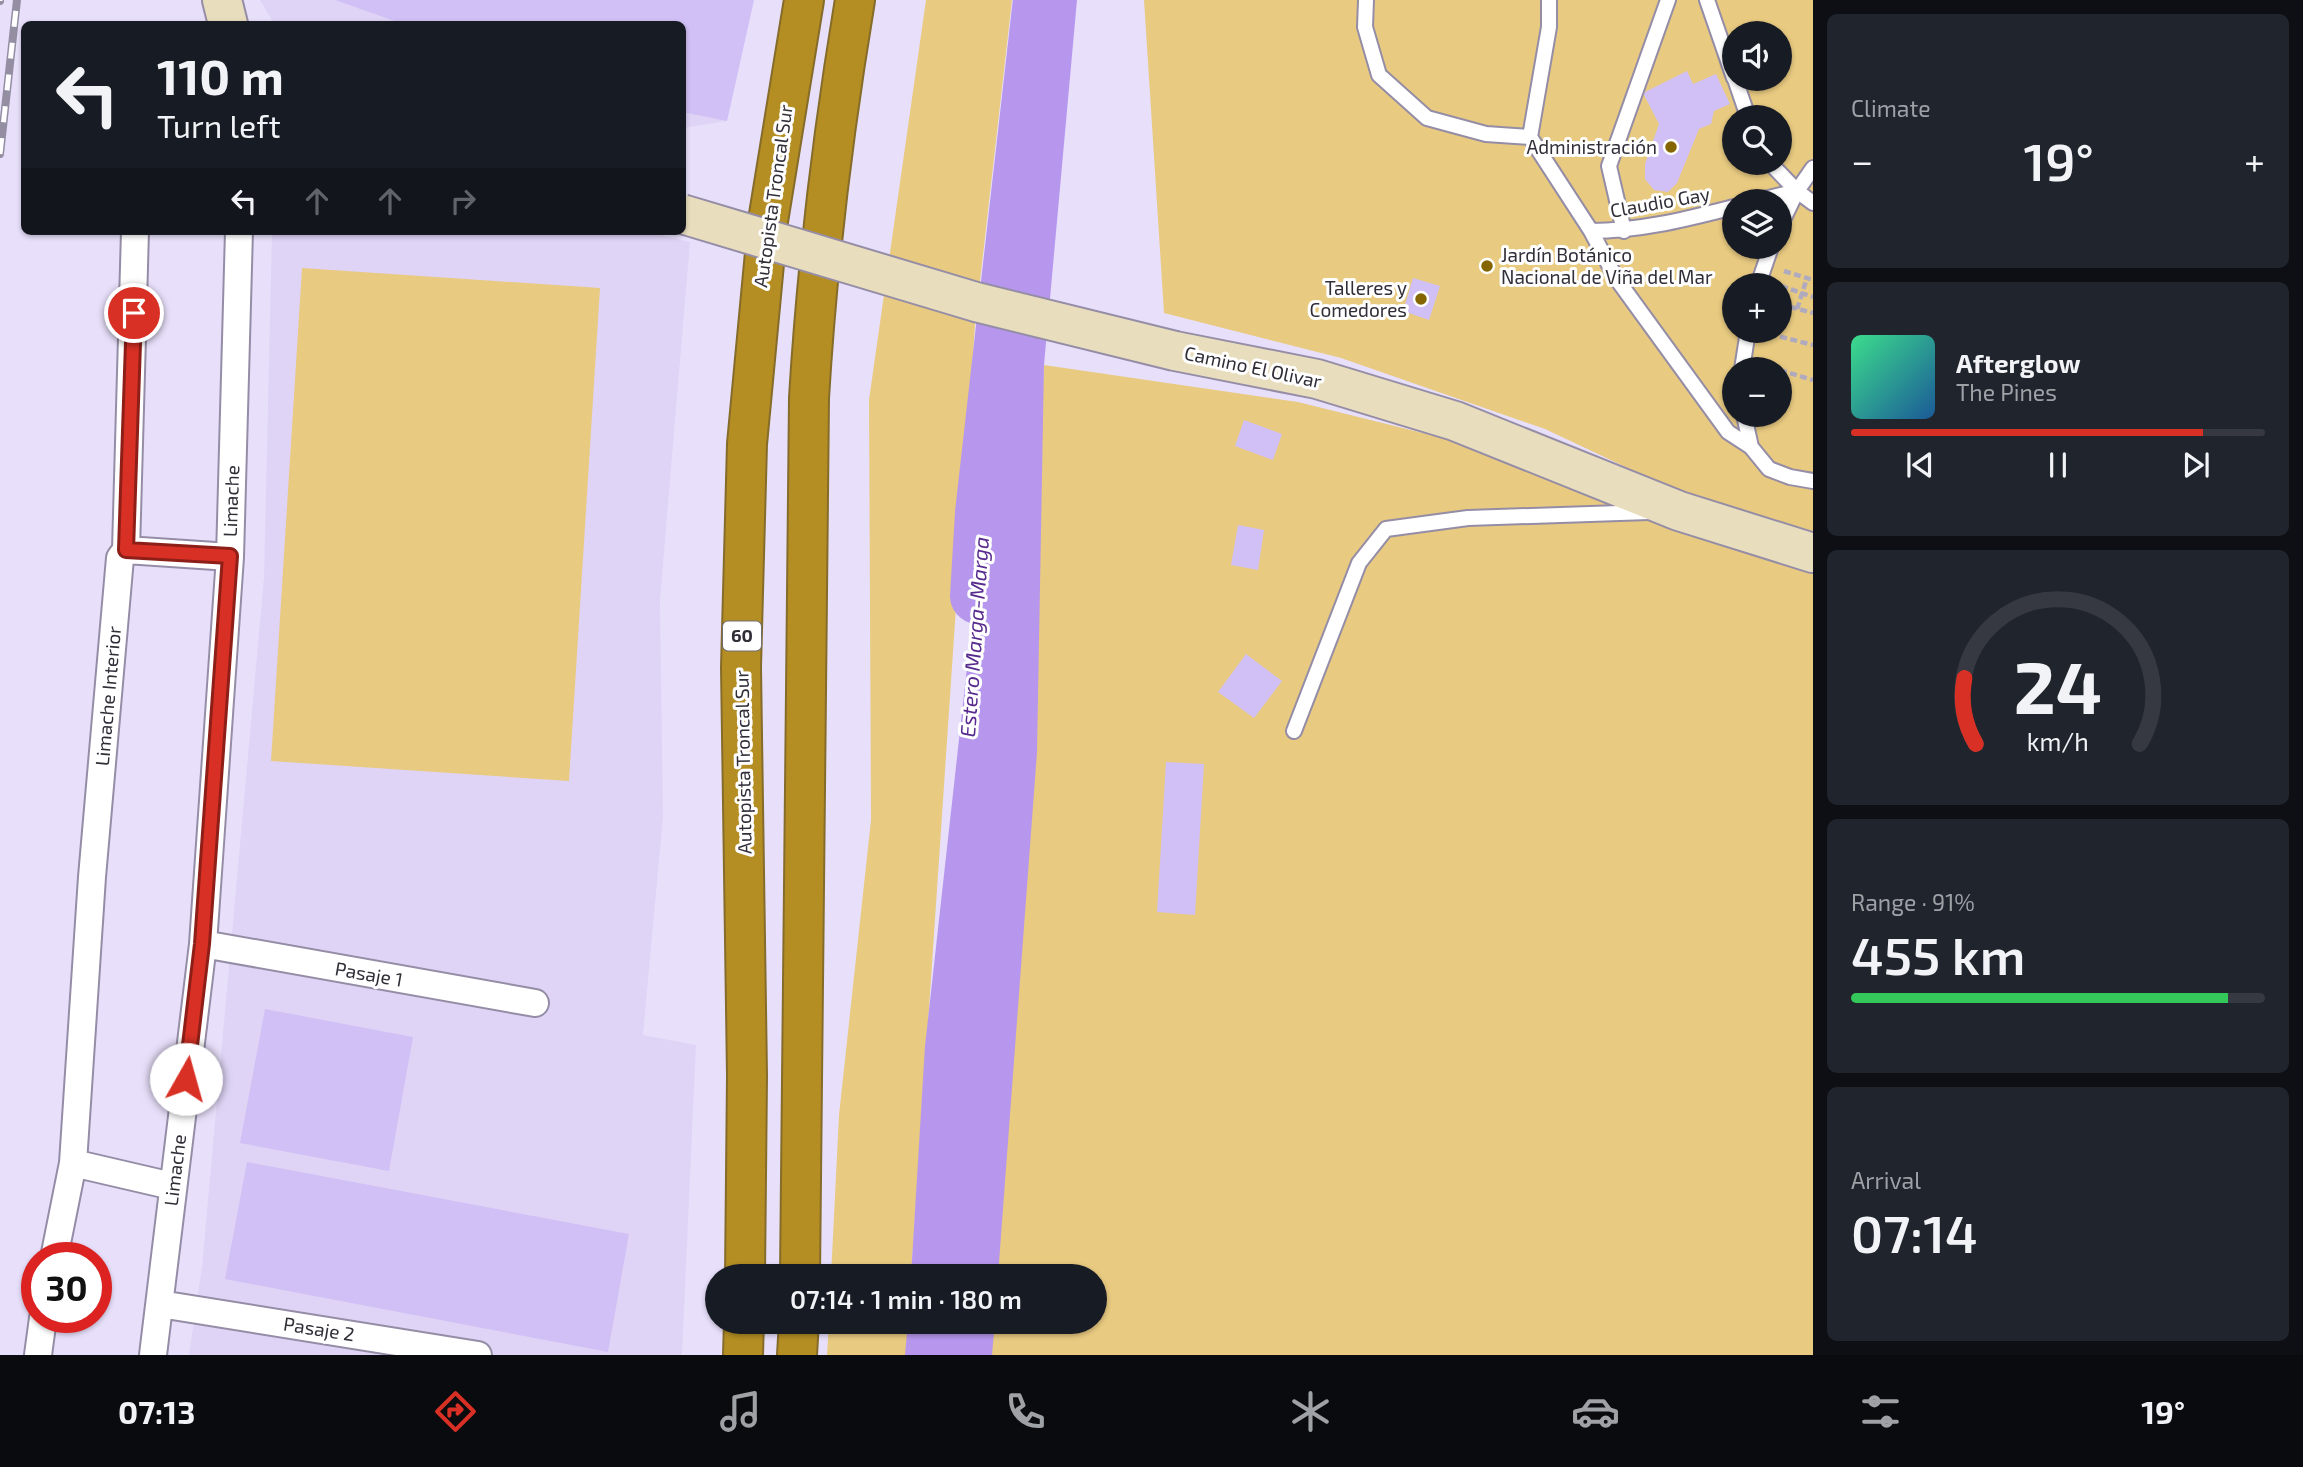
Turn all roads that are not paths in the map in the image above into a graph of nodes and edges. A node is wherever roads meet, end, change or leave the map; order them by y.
1 (222, 0) edge
2 (804, 0) edge
3 (855, 0) edge
4 (1366, 0) edge
5 (1549, 0) edge
6 (1668, 0) edge
7 (1707, 0) edge
8 (227, 21) edge
9 (1722, 43) edge
10 (1530, 137) junction
11 (1813, 168) edge
12 (1782, 175) edge
13 (1797, 191) junction
14 (1792, 192) edge
15 (1792, 201) edge
16 (1813, 203) edge
17 (1722, 210) edge
18 (686, 215) edge
19 (1591, 231) junction
20 (1624, 231) junction
21 (135, 235) edge
22 (240, 235) edge
23 (1747, 427) edge
24 (1751, 447) junction
25 (1813, 481) edge
26 (1679, 511) junction
27 (126, 550) junction
28 (1813, 553) edge
29 (230, 556) junction
30 (1294, 731) dead end
31 (202, 944) junction
32 (535, 1003) dead end
33 (73, 1163) junction
34 (172, 1186) junction
35 (57, 1242) edge
36 (746, 1264) edge
37 (800, 1264) edge
38 (160, 1304) junction
39 (41, 1333) edge
40 (744, 1334) edge
41 (798, 1334) edge
42 (38, 1355) edge
43 (153, 1355) edge
44 (478, 1355) edge
45 (743, 1355) edge
46 (797, 1355) edge

1 - 8 main road
2 - 36 highway, Autopista Troncal Sur / 60
3 - 37 highway
4 - 10 lane
5 - 10 lane
6 - 20 lane
7 - 9 lane
10 - 19 lane
11 - 13 lane
12 - 13 lane
13 - 14 lane
13 - 15 lane
13 - 16 lane
17 - 20 lane, Claudio Gay
18 - 26 main road, Camino El Olivar, bridge
19 - 20 lane, Claudio Gay
19 - 24 lane
21 - 27 street, Limache Interior
22 - 29 street, Limache
23 - 24 lane
24 - 25 lane
26 - 28 main road, Camino El Olivar
26 - 30 lane
27 - 29 street
27 - 33 street, Limache Interior
29 - 31 street, Limache
31 - 32 street, Pasaje 1
31 - 34 street, Limache
33 - 34 street
33 - 35 street, Limache Interior
34 - 38 street, Limache
38 - 43 street, Limache
38 - 44 street, Pasaje 2
39 - 42 street
40 - 45 highway
41 - 46 highway

